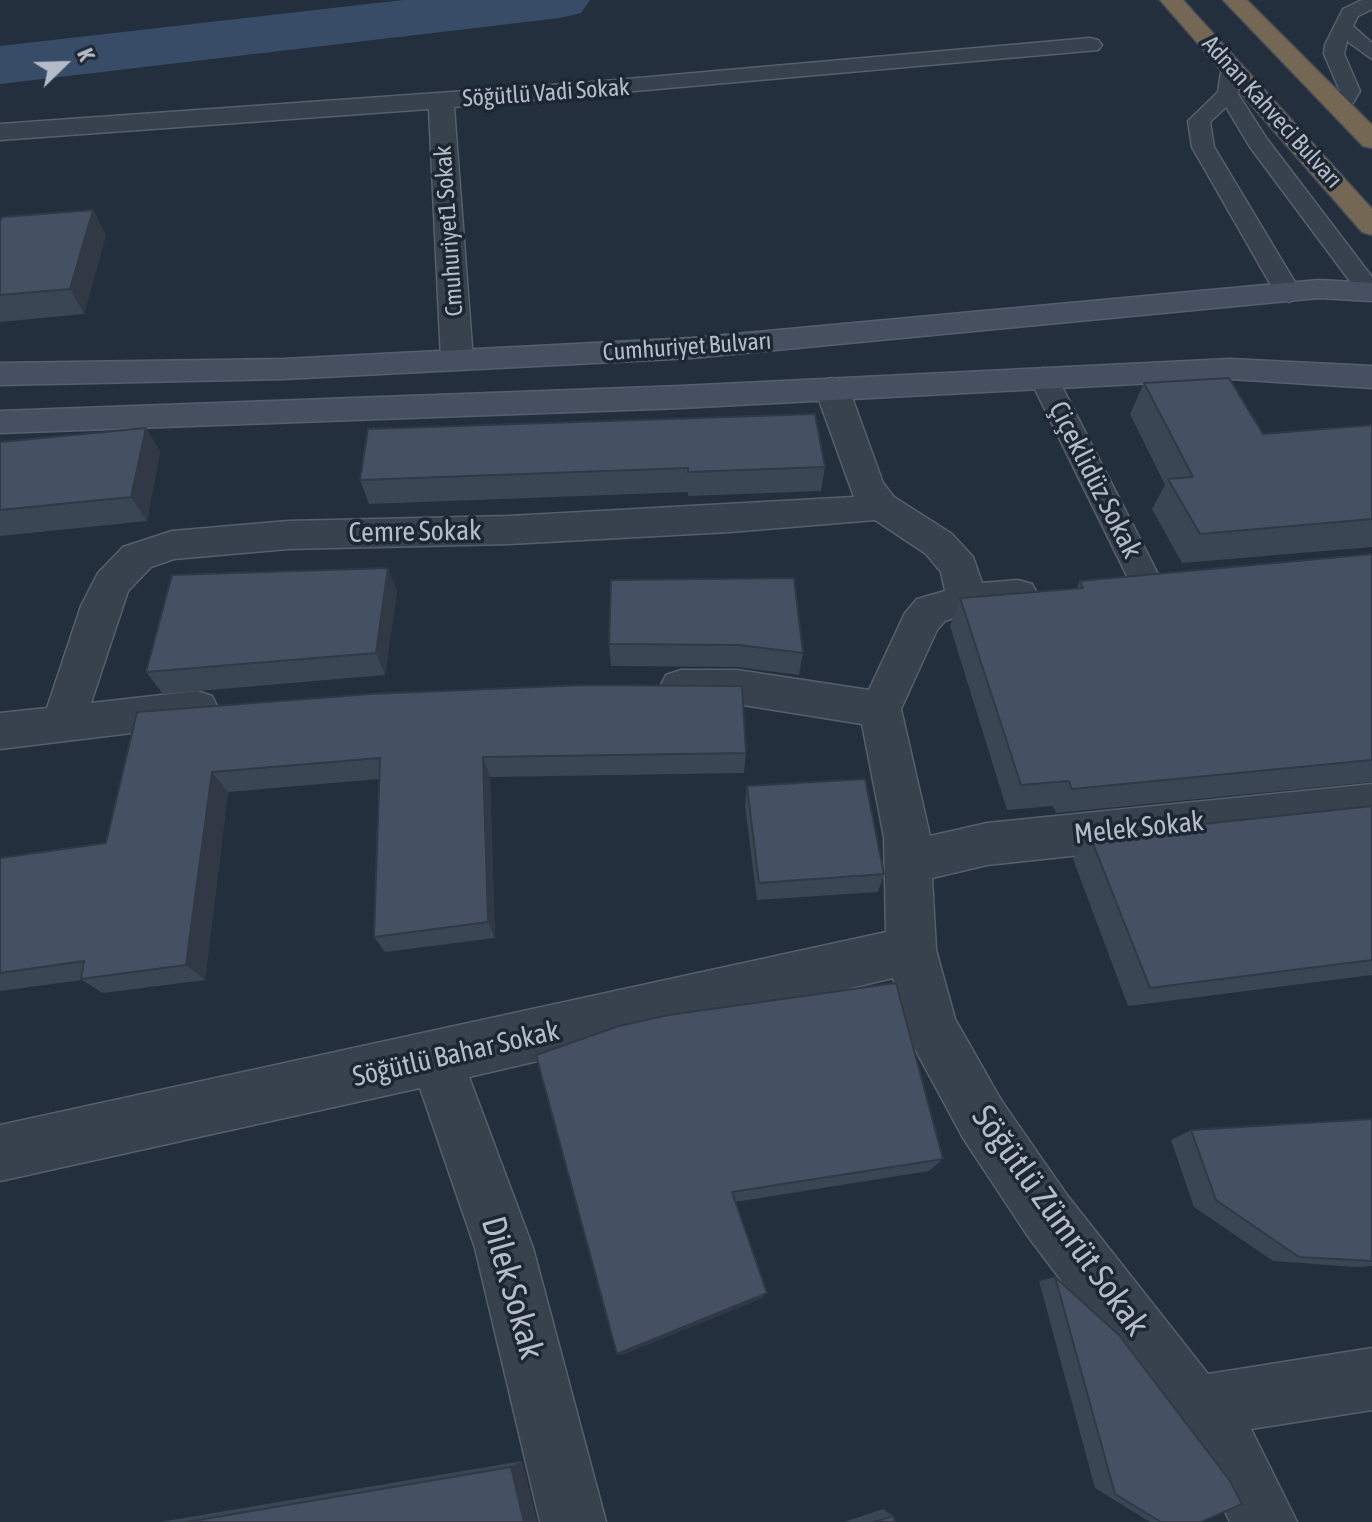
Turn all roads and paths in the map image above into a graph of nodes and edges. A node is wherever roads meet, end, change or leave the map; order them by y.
1 (1171, 0) edge
2 (1234, 0) edge
3 (1372, 2) edge
4 (1343, 27) junction
5 (1090, 45) dead end
6 (1372, 53) edge
7 (1230, 64) junction
8 (1228, 94) junction
9 (441, 101) junction
10 (1335, 103) junction
11 (0, 132) edge
12 (1372, 140) edge
13 (1372, 226) edge
14 (1371, 292) edge
15 (1289, 294) junction
16 (457, 360) junction
17 (0, 374) edge
18 (1043, 377) junction
19 (1372, 377) edge
20 (832, 389) junction
21 (0, 422) edge
22 (881, 506) junction
23 (1162, 582) joint
24 (1102, 588) edge
25 (1057, 591) edge
26 (966, 599) junction
27 (647, 687) edge
28 (240, 705) edge
29 (880, 709) junction
30 (63, 724) junction
31 (0, 731) edge
32 (1372, 804) edge
33 (908, 862) junction
34 (911, 950) junction
35 (436, 1059) junction
36 (0, 1153) edge
37 (1372, 1379) edge
38 (1196, 1407) junction
39 (573, 1522) edge
40 (1264, 1522) edge

1 - 7 highway, Adnan Kahveci Bulvarı
2 - 10 highway, Adnan Kahveci Bulvarı
3 - 4 lane
4 - 6 lane
4 - 10 lane
5 - 9 street, Söğütlü Vadi Sokak
7 - 8 lane
7 - 13 highway, Adnan Kahveci Bulvarı
8 - 14 lane
8 - 15 lane
9 - 11 street, Söğütlü Vadi Sokak
9 - 16 street, Cmuhuriyet1 Sokak
10 - 12 highway, Adnan Kahveci Bulvarı
14 - 15 street, Cumhuriyet Bulvarı
15 - 16 street, Cumhuriyet Bulvarı
16 - 17 street, Cumhuriyet Bulvarı
18 - 19 street, Cumhuriyet Bulvarı
18 - 20 street, Cumhuriyet Bulvarı
18 - 23 lane, Çiçeklidüz Sokak
20 - 21 street, Cumhuriyet Bulvarı
20 - 22 street
22 - 26 street
22 - 30 street, Cemre Sokak
23 - 24 street
25 - 26 street
26 - 29 street
27 - 29 street
28 - 30 street
29 - 33 street, Söğütlü Zümrüt Sokak
30 - 31 street
32 - 33 street, Melek Sokak
33 - 34 street, Söğütlü Zümrüt Sokak
34 - 35 street, Söğütlü Bahar Sokak
34 - 38 street, Söğütlü Zümrüt Sokak
35 - 36 street, Söğütlü Bahar Sokak
35 - 39 street, Dilek Sokak
37 - 38 street
38 - 40 street, Söğütlü Zümrüt Sokak

